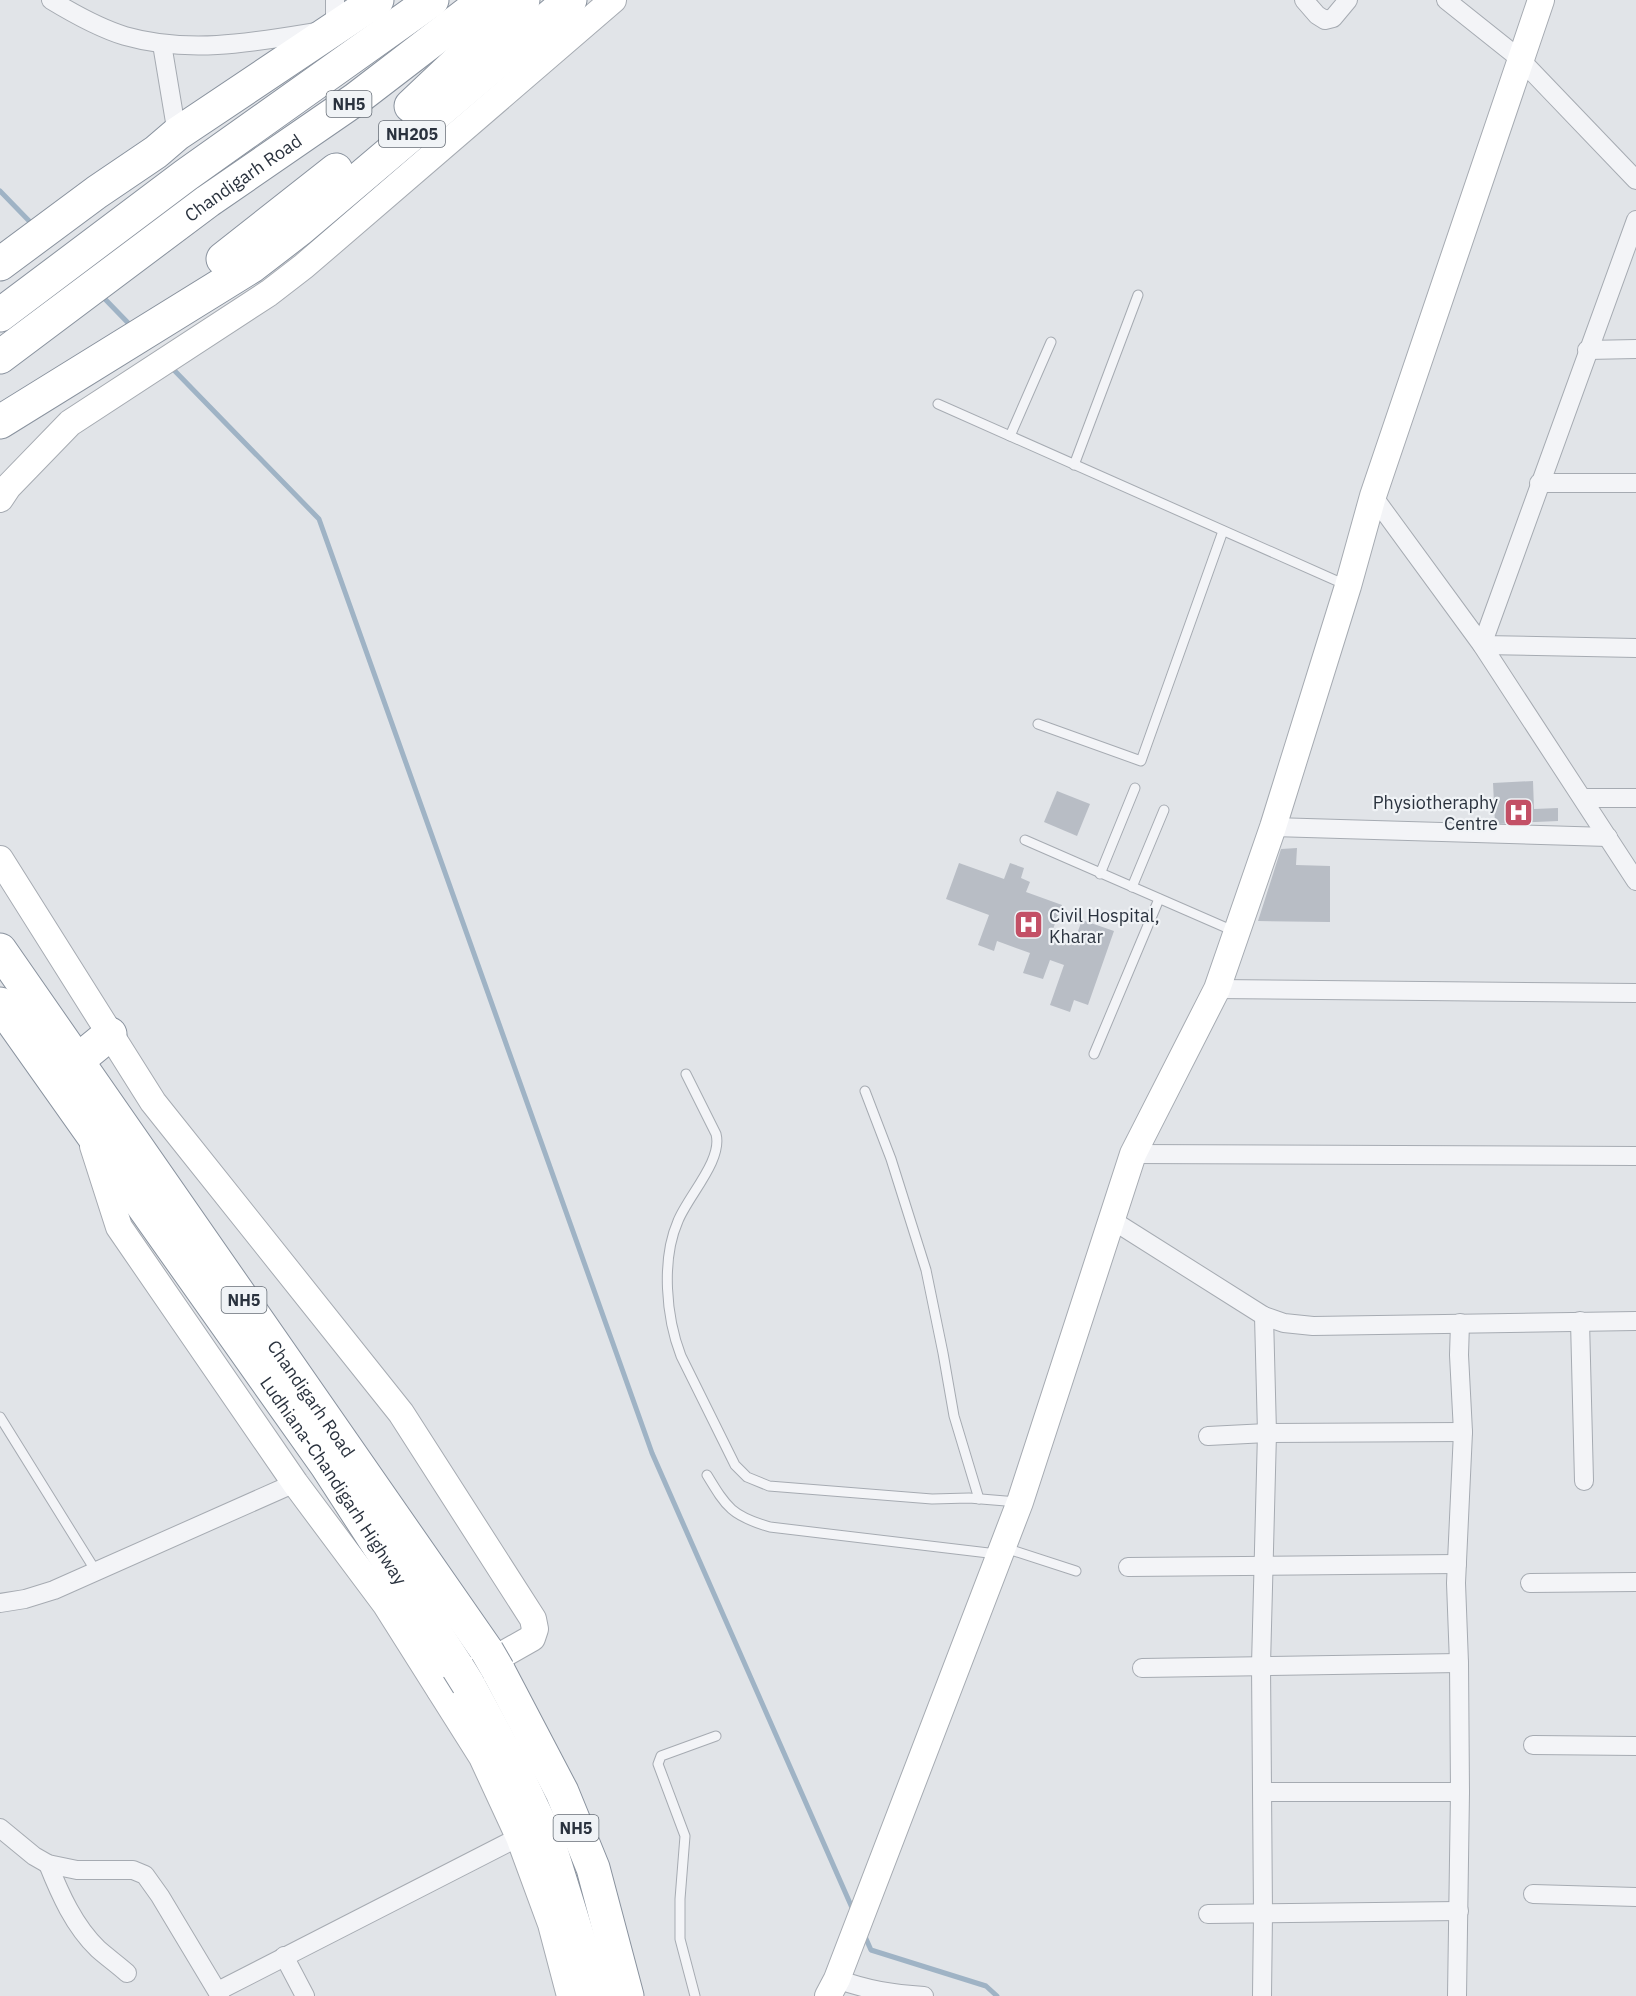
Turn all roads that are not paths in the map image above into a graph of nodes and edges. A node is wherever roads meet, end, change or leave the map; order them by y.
1 (51, 0) edge
2 (377, 0) edge
3 (432, 0) edge
4 (485, 0) edge
5 (523, 0) edge
6 (570, 0) edge
7 (613, 0) edge
8 (1304, 0) edge
9 (1348, 0) edge
10 (1446, 0) edge
11 (1540, 0) edge
12 (335, 15) edge
13 (162, 44) junction
14 (1520, 59) junction
15 (166, 143) junction
16 (1636, 180) edge
17 (1636, 220) edge
18 (0, 264) edge
19 (1138, 295) dead end
20 (0, 315) edge
21 (1051, 342) dead end
22 (1636, 349) edge
23 (1587, 350) junction
24 (108, 354) junction
25 (0, 357) edge
26 (938, 404) dead end
27 (0, 422) edge
28 (1010, 436) junction
29 (1074, 465) junction
30 (1539, 483) junction
31 (1636, 483) edge
32 (1373, 496) junction
33 (0, 499) edge
34 (1223, 531) junction
35 (1348, 586) junction
36 (1482, 645) junction
37 (1636, 648) edge
38 (1038, 724) dead end
39 (1135, 788) dead end
40 (1583, 798) junction
41 (1636, 798) edge
42 (1164, 810) dead end
43 (1273, 827) junction
44 (1608, 837) junction
45 (1024, 840) dead end
46 (0, 859) edge
47 (1100, 874) junction
48 (1636, 881) edge
49 (1132, 886) junction
50 (1159, 899) junction
51 (1236, 932) junction
52 (0, 950) edge
53 (1217, 989) junction
54 (1636, 993) edge
55 (0, 1004) edge
56 (11, 1028) edge
57 (110, 1034) junction
58 (1094, 1054) dead end
59 (77, 1062) junction
60 (686, 1074) dead end
61 (865, 1091) dead end
62 (86, 1126) junction
63 (1133, 1154) junction
64 (1636, 1156) edge
65 (1112, 1220) junction
66 (1264, 1316) junction
67 (1580, 1321) junction
68 (1636, 1321) edge
69 (1460, 1323) junction
70 (0, 1417) edge
71 (1463, 1432) junction
72 (1267, 1433) junction
73 (1208, 1436) dead end
74 (707, 1475) dead end
75 (1584, 1481) dead end
76 (296, 1483) junction
77 (979, 1499) junction
78 (1020, 1502) junction
79 (1001, 1551) junction
80 (1457, 1564) junction
81 (1265, 1565) junction
82 (1128, 1567) dead end
83 (1076, 1571) dead end
84 (97, 1573) junction
85 (1636, 1582) edge
86 (1530, 1583) dead end
87 (0, 1603) edge
88 (1459, 1663) junction
89 (1261, 1665) junction
90 (1142, 1668) dead end
91 (455, 1681) junction
92 (716, 1736) dead end
93 (1533, 1745) dead end
94 (1636, 1746) edge
95 (1263, 1792) junction
96 (1460, 1792) junction
97 (0, 1828) edge
98 (519, 1837) junction
99 (48, 1864) junction
100 (1533, 1894) dead end
101 (1636, 1897) edge
102 (1460, 1911) junction
103 (1263, 1912) junction
104 (1208, 1914) dead end
105 (284, 1956) junction
106 (127, 1973) dead end
107 (833, 1987) edge
108 (219, 1994) edge
109 (305, 1996) edge
110 (570, 1996) edge
111 (596, 1996) edge
112 (627, 1996) edge
113 (694, 1996) edge
114 (924, 1996) edge
115 (1262, 1996) edge
116 (1457, 1996) edge

1 - 13 street
2 - 12 highway
3 - 20 highway, Chandigarh Road / NH5
4 - 25 highway, Chandigarh Road / NH5
5 - 24 highway
6 - 24 highway, NH205
7 - 33 street
8 - 9 street
10 - 14 street
11 - 14 street
12 - 13 street
12 - 15 highway
13 - 15 street
14 - 16 street
14 - 32 street
15 - 18 highway
17 - 23 street
19 - 29 lane
21 - 28 lane
22 - 23 street
23 - 30 street
24 - 27 highway, NH205
26 - 28 lane
28 - 29 lane
29 - 34 lane
30 - 31 street
30 - 36 street
32 - 35 street
32 - 36 street
34 - 35 lane
34 - 38 lane
35 - 43 street
36 - 37 street
36 - 40 street
39 - 47 lane
40 - 41 street
40 - 44 street
42 - 49 lane
43 - 44 street
43 - 51 street
44 - 48 street
45 - 47 lane
46 - 57 street
47 - 49 lane
49 - 50 lane
50 - 51 lane
50 - 58 lane
51 - 53 street
52 - 59 highway, Chandigarh Road / NH5
53 - 54 street
53 - 63 street
55 - 56 highway, Ludhiana-Chandigarh Highway / NH5
56 - 62 highway, Ludhiana-Chandigarh Highway / NH5
57 - 59 highway
57 - 91 street
59 - 112 highway, Chandigarh Road / NH5
60 - 77 lane
61 - 77 lane
62 - 76 street
62 - 91 highway, Ludhiana-Chandigarh Highway / NH5
63 - 64 street
63 - 65 street
65 - 66 street
65 - 78 street
66 - 69 street
66 - 72 street
67 - 68 street
67 - 69 street
67 - 75 street
69 - 71 street
70 - 84 lane
71 - 72 street
71 - 80 street
72 - 73 street
72 - 81 street
74 - 79 lane
76 - 84 street
76 - 91 street
77 - 78 lane
78 - 79 street
79 - 83 lane
79 - 107 street
80 - 81 street
80 - 88 street
81 - 82 street
81 - 89 street
84 - 87 street
85 - 86 street
88 - 89 street
88 - 96 street
89 - 90 street
89 - 95 street
91 - 98 street
91 - 111 highway, Ludhiana-Chandigarh Highway / NH5
92 - 113 lane
93 - 94 street
95 - 96 street
95 - 103 street
96 - 102 street
97 - 99 street
98 - 105 street
98 - 110 street
99 - 106 street
99 - 108 street
100 - 101 street
102 - 103 street
102 - 116 street
103 - 104 street
103 - 115 street
105 - 108 street
105 - 109 street
107 - 114 street

